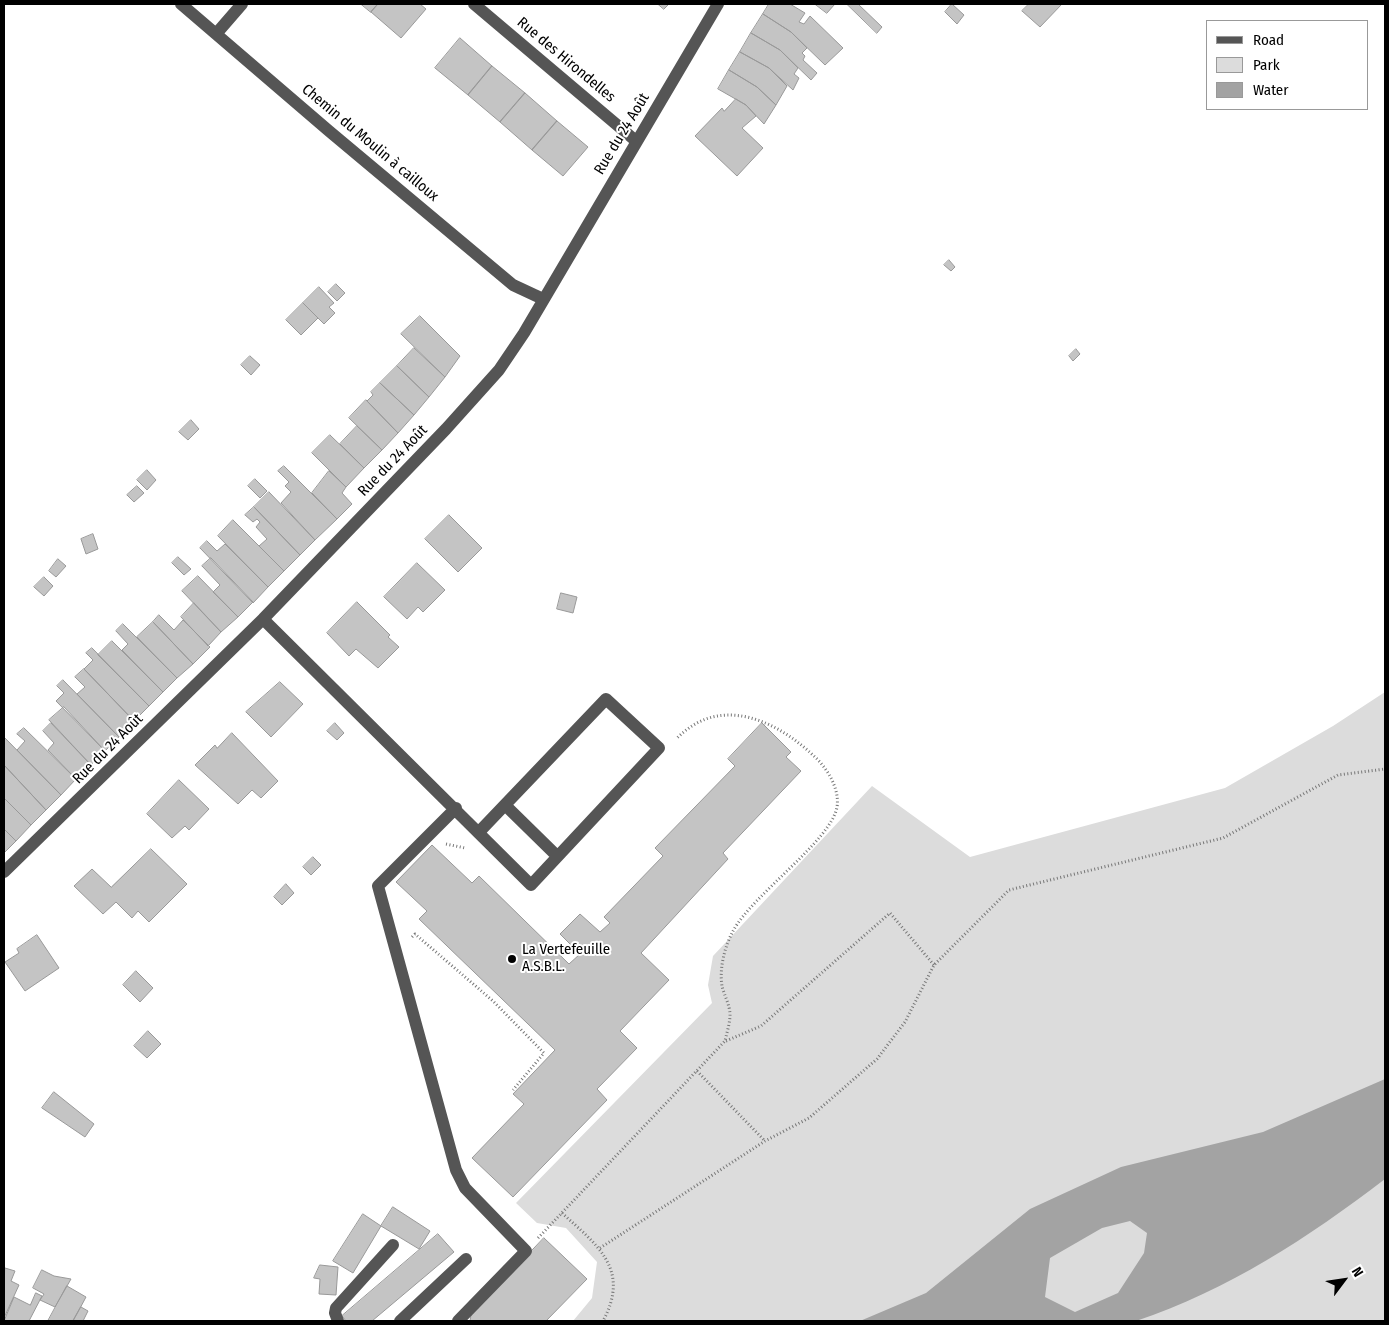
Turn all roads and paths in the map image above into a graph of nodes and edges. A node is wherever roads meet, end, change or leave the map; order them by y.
1 (181, 4) edge
2 (242, 4) edge
3 (474, 4) edge
4 (718, 4) edge
5 (216, 34) junction
6 (636, 141) junction
7 (543, 300) junction
8 (263, 619) junction
9 (659, 748) junction
10 (1385, 769) edge
11 (505, 805) junction
12 (456, 808) junction
13 (479, 832) junction
14 (439, 842) dead end
15 (470, 853) dead end
16 (557, 856) junction
17 (4, 872) edge
18 (409, 941) dead end
19 (934, 965) junction
20 (725, 1041) junction
21 (697, 1071) junction
22 (512, 1090) dead end
23 (765, 1140) junction
24 (562, 1213) junction
25 (393, 1244) dead end
26 (600, 1248) junction
27 (526, 1251) junction
28 (466, 1259) dead end
29 (338, 1321) edge
30 (400, 1321) edge
31 (458, 1321) edge
32 (604, 1321) edge

1 - 5 street, Chemin du Moulin à cailloux
2 - 5 street
3 - 6 street, Rue des Hirondelles
4 - 6 street, Rue du 24 Août
5 - 7 street, Chemin du Moulin à cailloux
6 - 7 street, Rue du 24 Août
7 - 8 street, Rue du 24 Août
8 - 12 street
8 - 17 street, Rue du 24 Août
9 - 11 street
9 - 16 street
9 - 20 path
10 - 19 path
11 - 13 street
11 - 16 street
12 - 13 street
12 - 27 street
13 - 16 street
14 - 15 path
18 - 22 path
19 - 20 path
19 - 23 path
20 - 21 path
21 - 23 path
21 - 24 path
23 - 26 path
24 - 26 path
24 - 27 path
25 - 29 street
26 - 32 path
27 - 31 street
28 - 30 street

